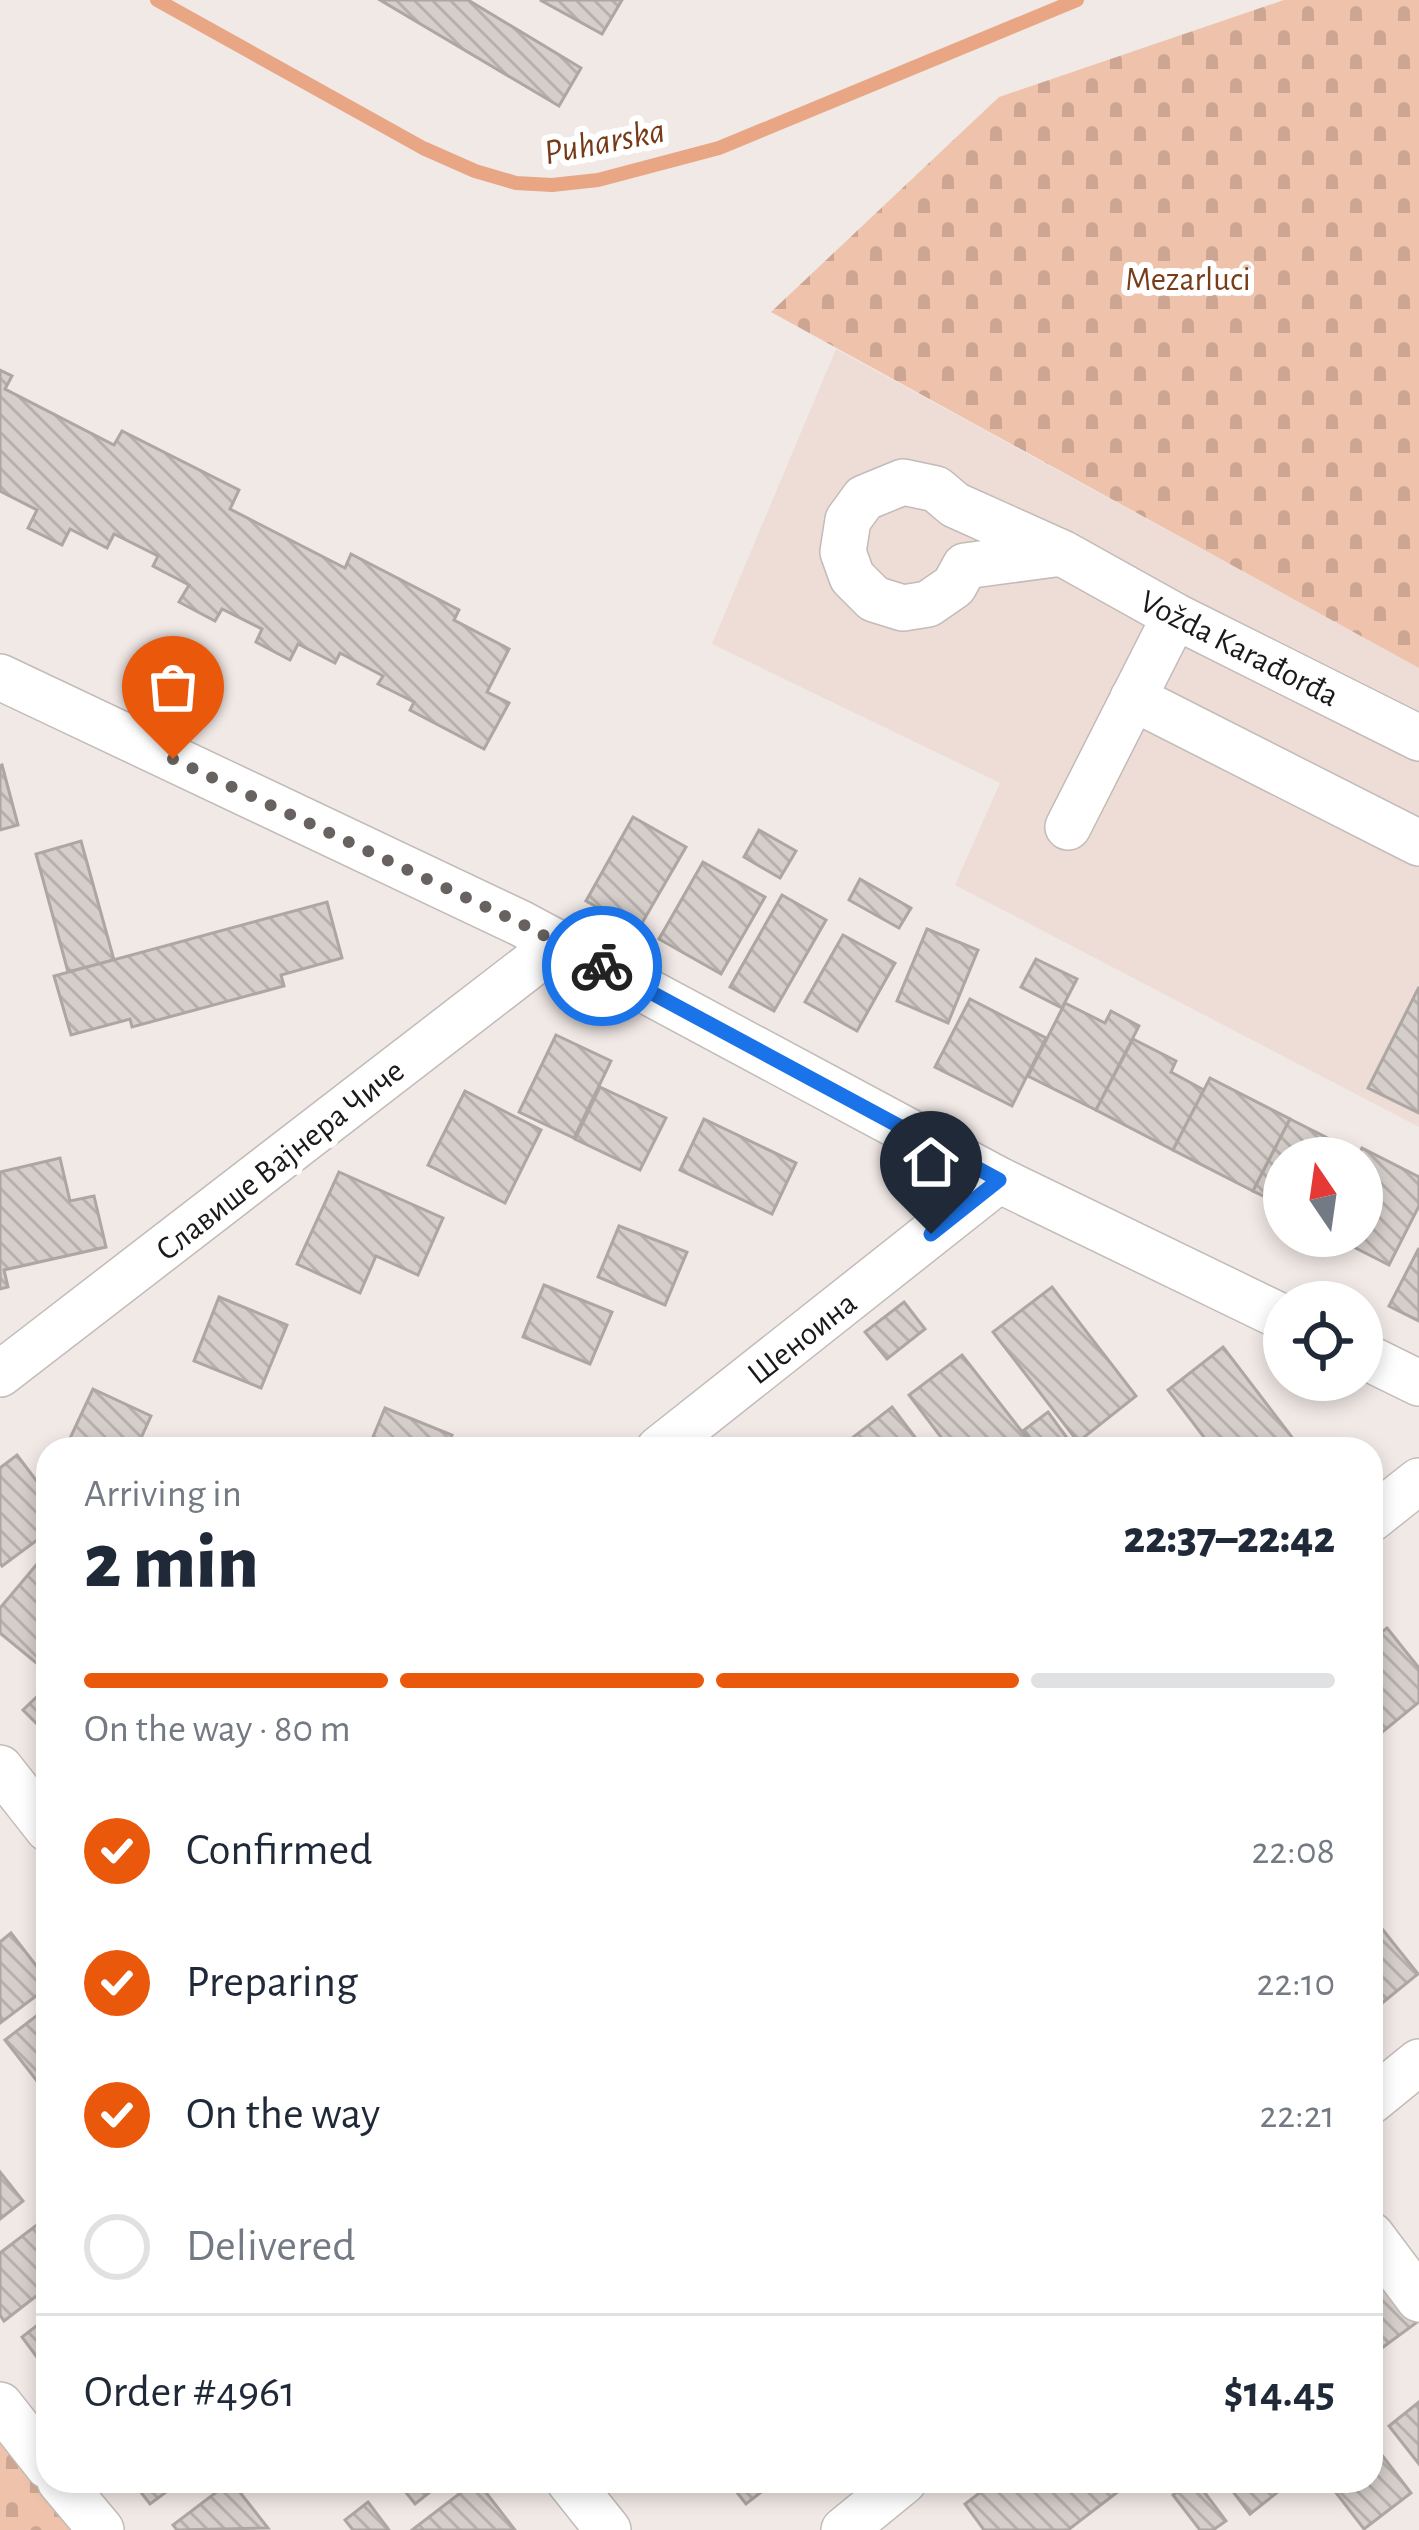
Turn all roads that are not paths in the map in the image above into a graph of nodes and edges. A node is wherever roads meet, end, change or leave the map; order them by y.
1 (1062, 553) dead end
2 (1174, 616) junction
3 (0, 677) edge
4 (1133, 698) junction
5 (1419, 738) edge
6 (1068, 827) dead end
7 (1419, 843) edge
8 (559, 943) junction
9 (999, 1180) junction
10 (1263, 1308) edge
11 (1383, 1365) edge
12 (0, 1374) edge
13 (1419, 1383) edge
14 (673, 1437) edge
15 (1419, 1480) edge
16 (1383, 1509) edge
17 (0, 1768) edge
18 (36, 1813) edge
19 (1419, 2062) edge
20 (1383, 2091) edge
21 (1383, 2251) edge
22 (1419, 2299) edge
23 (0, 2405) edge
24 (36, 2451) edge
25 (70, 2493) edge
26 (579, 2493) edge
27 (889, 2493) edge
28 (101, 2530) edge
29 (608, 2530) edge
30 (844, 2530) edge

1 - 2 street, Vožda Karađorđa
2 - 4 street
2 - 5 street, Vožda Karađorđa
3 - 8 street
4 - 6 street
4 - 7 street
8 - 9 street
8 - 12 street, Славише Вајнера Чиче
9 - 10 street
9 - 14 street, Шеноина
11 - 13 street
15 - 16 street
17 - 18 street
19 - 20 street
21 - 22 street
23 - 24 street
25 - 28 street
26 - 29 street
27 - 30 street

